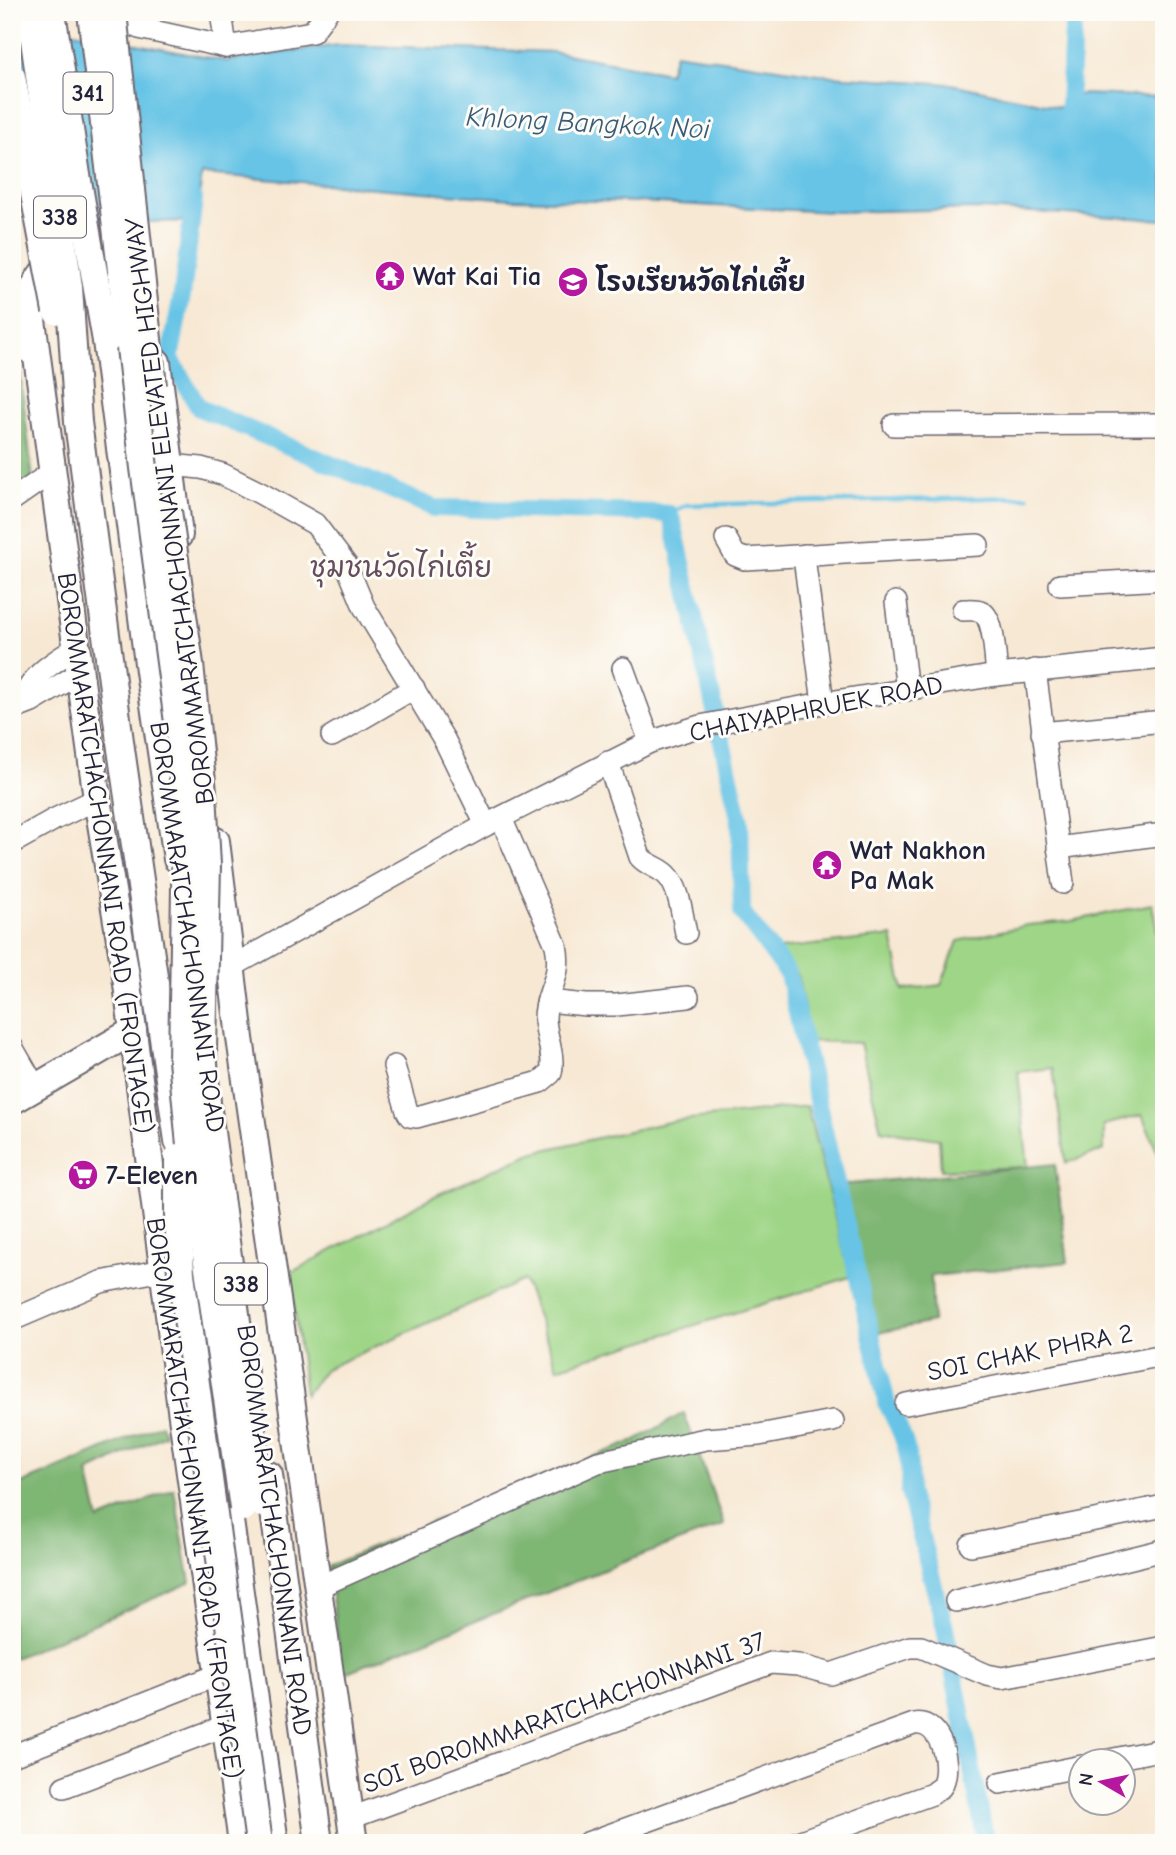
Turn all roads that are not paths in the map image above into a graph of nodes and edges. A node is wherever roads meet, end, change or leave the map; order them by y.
1 (30, 12) edge
2 (52, 12) edge
3 (78, 12) edge
4 (91, 12) edge
5 (113, 12) edge
6 (126, 12) edge
7 (221, 12) edge
8 (327, 12) edge
9 (226, 47) junction
10 (12, 78) edge
11 (12, 341) edge
12 (106, 341) junction
13 (37, 358) junction
14 (78, 422) junction
15 (1164, 424) edge
16 (894, 425) dead end
17 (170, 466) junction
18 (52, 472) junction
19 (12, 500) edge
20 (726, 539) dead end
21 (978, 545) dead end
22 (805, 555) junction
23 (1164, 579) edge
24 (1060, 585) dead end
25 (896, 603) dead end
26 (963, 610) dead end
27 (1164, 657) edge
28 (78, 661) junction
29 (623, 668) dead end
30 (1035, 670) junction
31 (997, 675) junction
32 (414, 688) junction
33 (907, 690) junction
34 (823, 703) junction
35 (17, 708) edge
36 (1164, 721) edge
37 (158, 727) junction
38 (1042, 733) junction
39 (332, 736) dead end
40 (650, 742) junction
41 (121, 749) junction
42 (608, 762) junction
43 (97, 799) junction
44 (213, 816) junction
45 (494, 822) junction
46 (1164, 834) edge
47 (12, 843) edge
48 (1058, 848) junction
49 (1063, 883) dead end
50 (206, 916) junction
51 (686, 933) dead end
52 (230, 967) junction
53 (126, 976) junction
54 (688, 997) dead end
55 (548, 1001) junction
56 (133, 1031) junction
57 (12, 1047) edge
58 (182, 1060) junction
59 (394, 1066) dead end
60 (35, 1087) junction
61 (12, 1101) edge
62 (163, 1270) junction
63 (12, 1320) edge
64 (1164, 1355) edge
65 (906, 1404) dead end
66 (834, 1421) dead end
67 (253, 1506) junction
68 (1164, 1506) edge
69 (971, 1545) dead end
70 (1164, 1550) edge
71 (318, 1587) junction
72 (956, 1601) dead end
73 (1164, 1647) edge
74 (220, 1674) junction
75 (227, 1725) junction
76 (1164, 1749) edge
77 (1138, 1754) edge
78 (12, 1756) edge
79 (1068, 1769) edge
80 (1000, 1783) dead end
81 (64, 1787) dead end
82 (352, 1830) edge
83 (242, 1843) edge
84 (259, 1843) edge
85 (275, 1843) edge
86 (291, 1843) edge
87 (311, 1843) edge
88 (319, 1843) edge
89 (338, 1843) edge
90 (587, 1843) edge
91 (795, 1843) edge

1 - 14 main road, BOROMMARATCHACHONNANI ROAD / 338, bridge
2 - 12 main road, BOROMMARATCHACHONNANI ROAD / 338, bridge
3 - 12 main road, 341, bridge
4 - 58 main road, BOROMMARATCHACHONNANI ELEVATED HIGHWAY, bridge
5 - 50 main road, BOROMMARATCHACHONNANI ELEVATED HIGHWAY, bridge
6 - 9 street
7 - 9 street
8 - 9 street
10 - 14 main road, bridge
11 - 13 street
12 - 37 main road, BOROMMARATCHACHONNANI ROAD / 338
13 - 17 main road, BOROMMARATCHACHONNANI ROAD (FRONTAGE) / 338
13 - 18 main road, BOROMMARATCHACHONNANI ROAD (FRONTAGE)
14 - 41 main road, BOROMMARATCHACHONNANI ROAD / 338
15 - 16 street
17 - 32 street
17 - 44 main road, 338
18 - 19 street
18 - 28 main road, BOROMMARATCHACHONNANI ROAD (FRONTAGE)
20 - 22 street
21 - 22 street
22 - 34 street
23 - 24 street
25 - 33 street
26 - 31 street
27 - 30 street, CHAIYAPHRUEK ROAD
28 - 35 street
28 - 43 main road, BOROMMARATCHACHONNANI ROAD (FRONTAGE)
29 - 40 street
30 - 31 street, CHAIYAPHRUEK ROAD
30 - 38 street
31 - 33 street, CHAIYAPHRUEK ROAD
32 - 39 street
32 - 45 street
33 - 34 street, CHAIYAPHRUEK ROAD
34 - 40 street, CHAIYAPHRUEK ROAD
36 - 38 street
37 - 44 main road
37 - 88 main road, BOROMMARATCHACHONNANI ROAD / 338
38 - 48 street
40 - 42 street, CHAIYAPHRUEK ROAD
41 - 53 main road
41 - 85 main road, BOROMMARATCHACHONNANI ROAD / 338
42 - 45 street, CHAIYAPHRUEK ROAD
42 - 51 street
43 - 47 street
43 - 53 main road, BOROMMARATCHACHONNANI ROAD (FRONTAGE)
44 - 52 main road, 338
45 - 52 street, CHAIYAPHRUEK ROAD
45 - 55 street
46 - 48 street
48 - 49 street
50 - 67 main road, BOROMMARATCHACHONNANI ELEVATED HIGHWAY, bridge
50 - 89 main road, bridge
52 - 71 main road, 338
53 - 56 main road, BOROMMARATCHACHONNANI ROAD (FRONTAGE)
54 - 55 street
55 - 59 street
56 - 60 main road
56 - 62 main road, BOROMMARATCHACHONNANI ROAD (FRONTAGE)
57 - 60 street
58 - 67 main road, BOROMMARATCHACHONNANI ELEVATED HIGHWAY, bridge
58 - 84 main road, bridge
60 - 61 main road
62 - 63 street
62 - 74 main road, BOROMMARATCHACHONNANI ROAD (FRONTAGE)
64 - 65 street, SOI CHAK PHRA 2
66 - 71 street
67 - 86 main road, BOROMMARATCHACHONNANI ELEVATED HIGHWAY
67 - 87 main road, BOROMMARATCHACHONNANI ELEVATED HIGHWAY
68 - 69 street
70 - 72 street
71 - 82 main road, 338
73 - 82 street, SOI BOROMMARATCHACHONNANI 37
74 - 75 main road, BOROMMARATCHACHONNANI ROAD (FRONTAGE)
74 - 78 street
75 - 81 street
75 - 83 main road, BOROMMARATCHACHONNANI ROAD (FRONTAGE)
76 - 77 street
79 - 80 street
90 - 91 street

